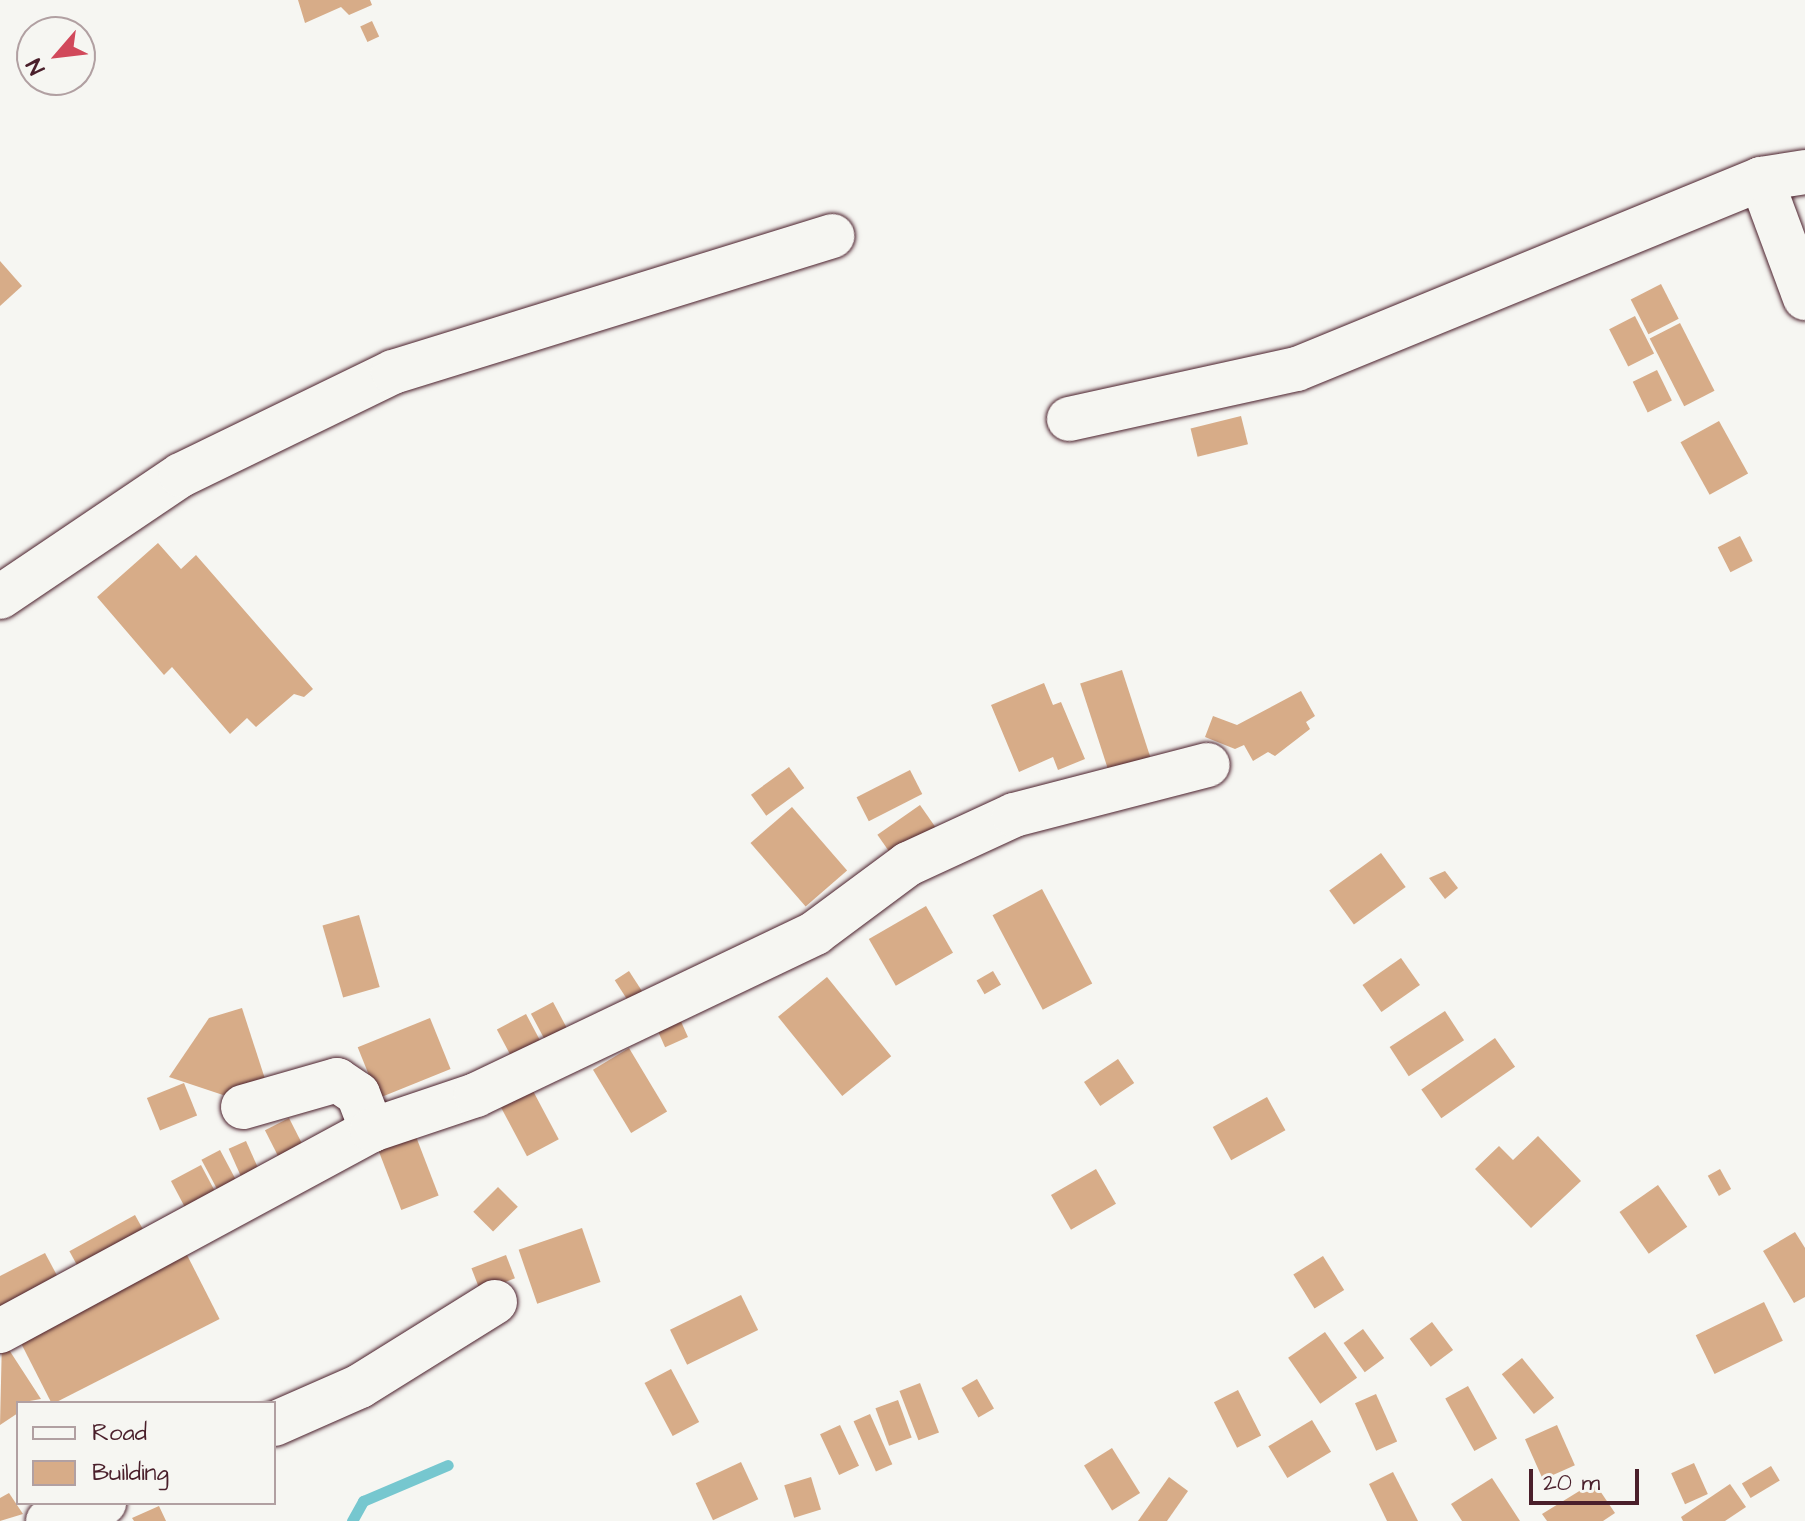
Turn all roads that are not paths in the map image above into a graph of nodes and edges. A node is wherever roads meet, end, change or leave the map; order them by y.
1 (1805, 172) edge
2 (1761, 179) junction
3 (832, 236) dead end
4 (1805, 298) edge
5 (1069, 419) dead end
6 (0, 597) edge
7 (1208, 765) dead end
8 (243, 1107) dead end
9 (372, 1130) junction
10 (495, 1302) dead end
11 (0, 1331) edge
12 (276, 1423) edge
13 (98, 1505) edge
14 (48, 1521) edge

1 - 2 street
2 - 4 street
2 - 5 street
3 - 6 street
7 - 9 street
8 - 9 street
9 - 11 street
10 - 12 street
13 - 14 street

